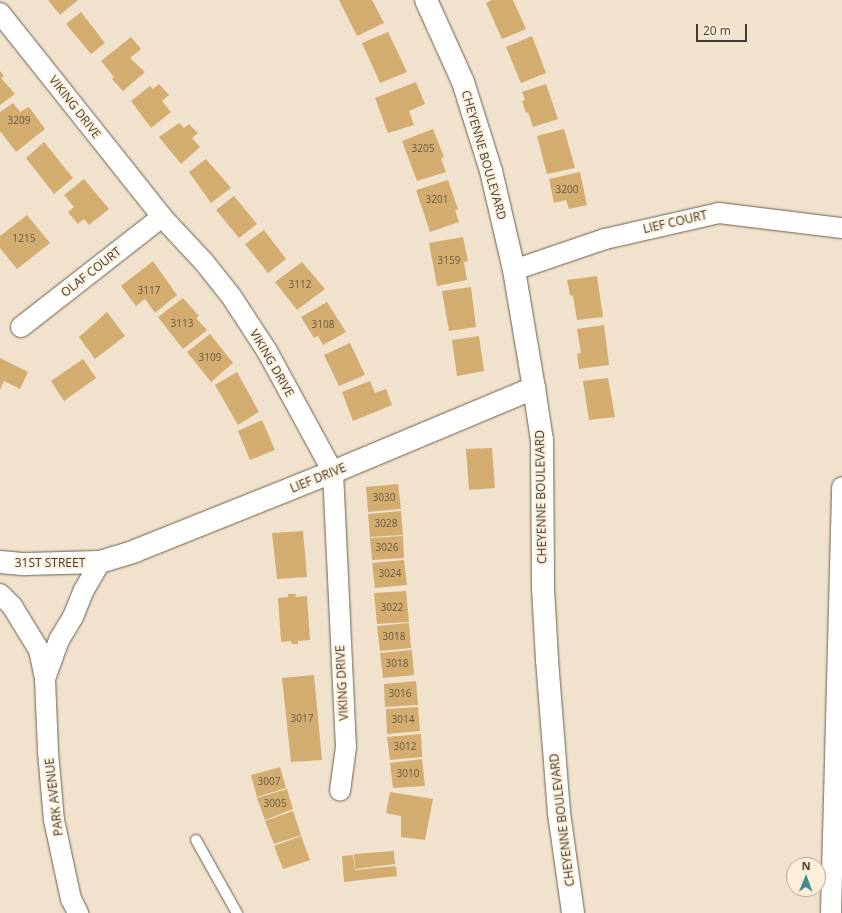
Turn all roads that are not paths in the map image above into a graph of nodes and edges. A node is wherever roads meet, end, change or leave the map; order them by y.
1 (426, 0) edge
2 (0, 12) edge
3 (162, 218) junction
4 (842, 228) edge
5 (514, 270) junction
6 (21, 327) dead end
7 (534, 388) junction
8 (333, 472) junction
9 (842, 487) edge
10 (0, 562) edge
11 (100, 562) junction
12 (0, 594) edge
13 (45, 679) junction
14 (340, 791) dead end
15 (196, 840) dead end
16 (78, 913) edge
17 (237, 913) edge
18 (573, 913) edge
19 (831, 913) edge

1 - 5 street, CHEYENNE BOULEVARD
2 - 3 street, VIKING DRIVE
3 - 6 street, OLAF COURT
3 - 8 street, VIKING DRIVE
4 - 5 street, LIEF COURT
5 - 7 street, CHEYENNE BOULEVARD
7 - 8 street, LIEF DRIVE
7 - 18 street, CHEYENNE BOULEVARD
8 - 11 street, LIEF DRIVE
8 - 14 street, VIKING DRIVE
9 - 19 street
10 - 11 street, 31ST STREET
11 - 13 street, PARK AVENUE
12 - 13 street, PARK AVENUE
13 - 16 street, PARK AVENUE
15 - 17 lane

